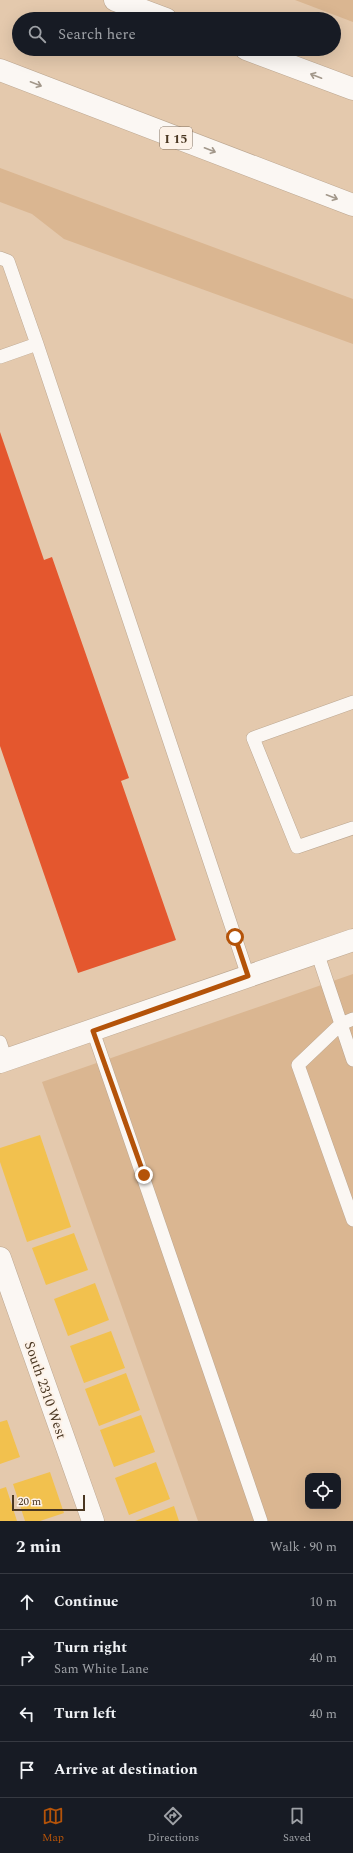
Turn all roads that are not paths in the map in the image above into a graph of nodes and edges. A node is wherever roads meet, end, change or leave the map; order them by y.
1 (115, 0) edge
2 (147, 12) edge
3 (265, 56) edge
4 (0, 70) edge
5 (353, 89) edge
6 (353, 205) edge
7 (0, 258) edge
8 (37, 344) junction
9 (0, 357) edge
10 (353, 702) edge
11 (353, 828) edge
12 (353, 940) edge
13 (317, 952) junction
14 (248, 976) junction
15 (353, 1019) edge
16 (340, 1024) junction
17 (93, 1031) junction
18 (2, 1055) edge
19 (353, 1060) edge
20 (353, 1220) edge
21 (0, 1258) edge
22 (93, 1521) edge
23 (261, 1521) edge

1 - 2 main road
5 -> 3 main road
4 -> 6 main road, I 15
7 - 8 lane
8 - 9 lane
8 - 14 lane
10 - 11 lane
12 - 13 main road
13 - 14 main road
13 - 16 lane
14 - 17 main road
15 - 16 lane
16 - 19 lane
16 - 20 lane
17 - 18 main road
17 - 23 lane
21 - 22 main road, South 2310 West

